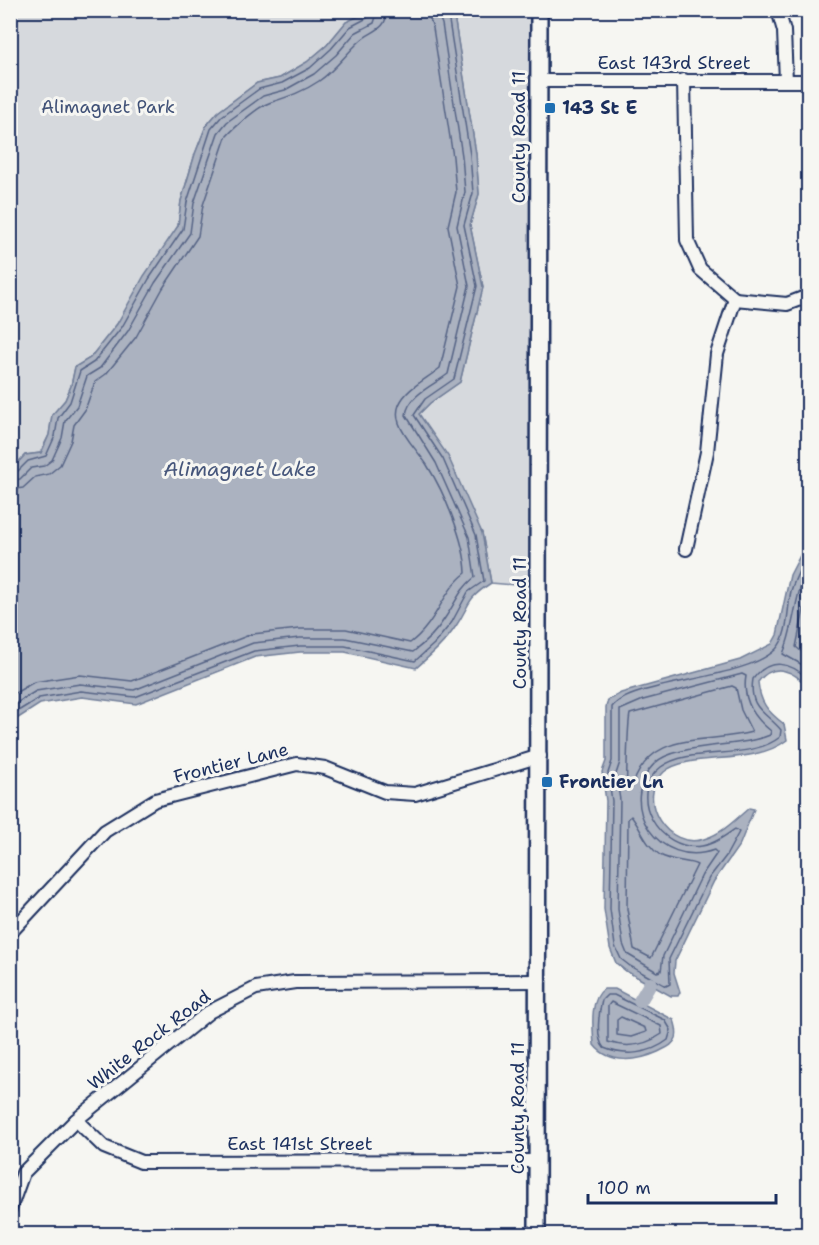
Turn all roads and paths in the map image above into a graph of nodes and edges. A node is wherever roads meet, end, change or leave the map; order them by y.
1 (538, 10) edge
2 (778, 10) edge
3 (684, 80) junction
4 (539, 81) junction
5 (786, 81) junction
6 (808, 81) edge
7 (808, 296) edge
8 (735, 298) junction
9 (686, 549) dead end
10 (540, 756) junction
11 (10, 933) edge
12 (539, 981) junction
13 (76, 1120) junction
14 (537, 1161) junction
15 (10, 1209) edge
16 (537, 1234) edge

1 - 4 street, County Road 11
2 - 5 street
3 - 4 street, East 143rd Street
3 - 5 street, East 143rd Street
3 - 8 street
4 - 10 street, County Road 11
5 - 6 street, East 143rd Street
7 - 8 street
8 - 9 street
10 - 11 street, Frontier Lane
10 - 12 street, County Road 11
12 - 13 street, White Rock Road
12 - 14 street, County Road 11
13 - 14 street, East 141st Street
13 - 15 street, White Rock Road
14 - 16 street, County Road 11

